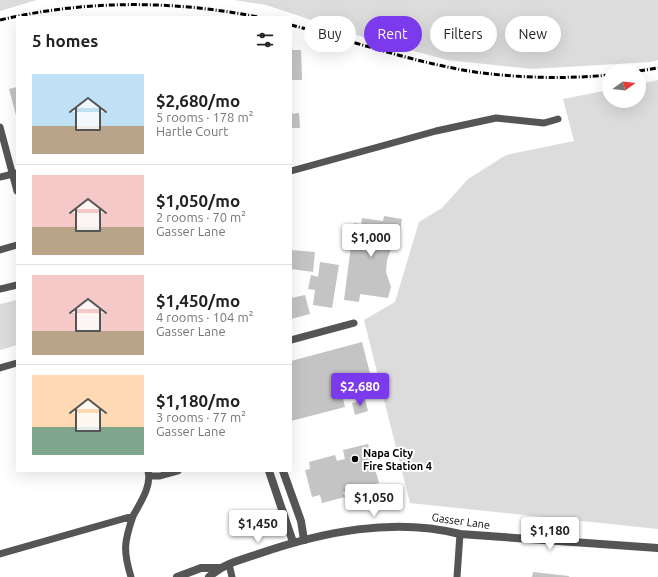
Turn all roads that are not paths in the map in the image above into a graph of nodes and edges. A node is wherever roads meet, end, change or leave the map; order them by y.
1 (558, 119) dead end
2 (0, 127) edge
3 (292, 171) edge
4 (15, 173) edge
5 (0, 177) edge
6 (16, 245) edge
7 (0, 250) edge
8 (16, 285) edge
9 (0, 289) edge
10 (354, 323) dead end
11 (292, 340) edge
12 (16, 363) edge
13 (0, 368) edge
14 (174, 472) edge
15 (269, 472) edge
16 (283, 472) edge
17 (149, 474) edge
18 (133, 516) junction
19 (460, 534) junction
20 (304, 540) junction
21 (293, 542) junction
22 (658, 548) edge
23 (0, 554) edge
24 (229, 564) junction
25 (219, 568) junction
26 (131, 577) edge
27 (177, 577) edge
28 (209, 577) edge
29 (232, 577) edge
30 (457, 577) edge

1 - 3 lane
2 - 4 lane
4 - 5 lane
6 - 7 lane
8 - 9 lane
10 - 11 lane
12 - 13 lane
14 - 17 lane
15 - 21 street
16 - 20 street
17 - 18 lane
18 - 23 lane
18 - 26 lane
19 - 20 street, Gasser Lane
19 - 22 street, Gasser Lane
19 - 30 lane
20 - 21 street, Gasser Lane
21 - 24 street, Gasser Lane
24 - 25 street, Gasser Lane
24 - 29 lane
25 - 27 street, Gasser Lane
25 - 28 street, Gasser Lane

